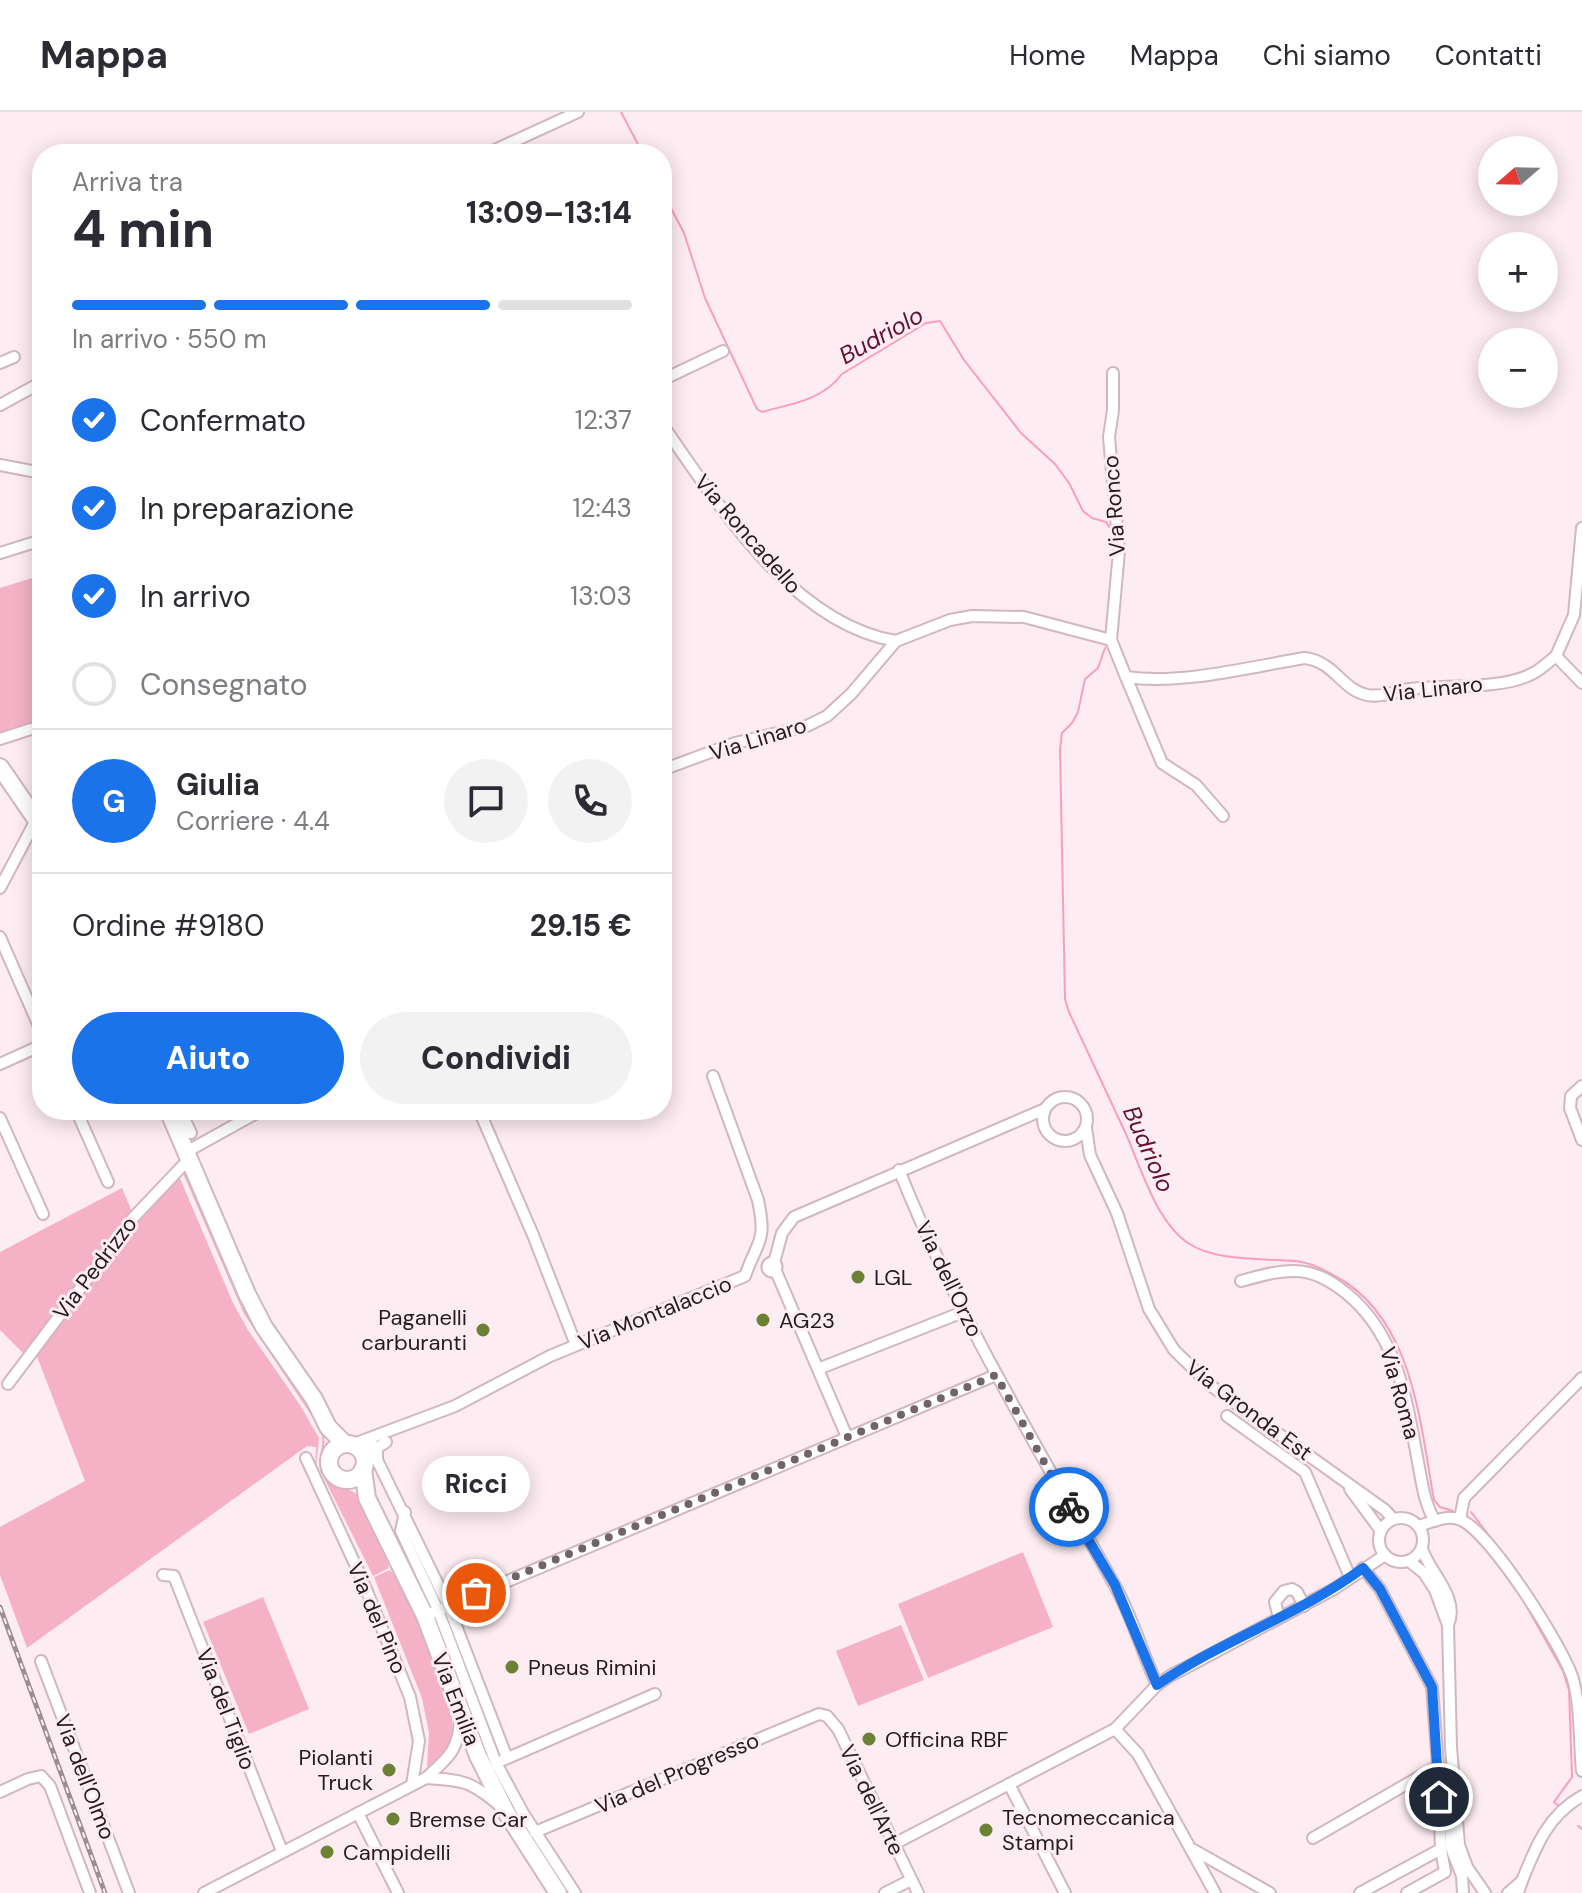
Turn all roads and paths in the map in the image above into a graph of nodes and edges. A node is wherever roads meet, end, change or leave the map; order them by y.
1 (578, 112) edge
2 (508, 144) edge
3 (723, 351) dead end
4 (14, 357) dead end
5 (0, 363) edge
6 (1113, 373) dead end
7 (672, 375) edge
8 (32, 387) edge
9 (0, 405) edge
10 (672, 438) edge
11 (0, 465) edge
12 (32, 471) edge
13 (1582, 528) edge
14 (32, 543) edge
15 (0, 553) edge
16 (1111, 640) junction
17 (896, 641) junction
18 (1556, 656) junction
19 (1126, 677) junction
20 (1582, 683) edge
21 (31, 729) dead end
22 (0, 739) edge
23 (672, 766) edge
24 (0, 767) edge
25 (32, 814) edge
26 (1223, 816) dead end
27 (32, 835) edge
28 (0, 888) edge
29 (0, 937) edge
30 (32, 1010) edge
31 (32, 1050) edge
32 (0, 1064) edge
33 (713, 1076) dead end
34 (1582, 1086) edge
35 (1045, 1109) junction
36 (0, 1118) edge
37 (1019, 1119) junction
38 (80, 1120) edge
39 (172, 1120) edge
40 (185, 1120) edge
41 (243, 1120) edge
42 (483, 1120) edge
43 (1044, 1127) junction
44 (1086, 1128) junction
45 (191, 1133) dead end
46 (1073, 1140) junction
47 (1582, 1140) edge
48 (188, 1155) junction
49 (1090, 1155) junction
50 (899, 1170) junction
51 (108, 1182) dead end
52 (43, 1214) dead end
53 (772, 1267) junction
54 (745, 1276) junction
55 (1241, 1281) dead end
56 (963, 1312) junction
57 (576, 1345) junction
58 (818, 1369) junction
59 (996, 1375) junction
60 (1582, 1378) edge
61 (8, 1384) dead end
62 (1227, 1416) dead end
63 (328, 1427) junction
64 (847, 1437) junction
65 (372, 1439) junction
66 (386, 1442) dead end
67 (348, 1444) junction
68 (331, 1455) junction
69 (306, 1458) dead end
70 (364, 1466) junction
71 (343, 1479) junction
72 (1344, 1481) junction
73 (367, 1498) junction
74 (1393, 1519) junction
75 (1460, 1519) junction
76 (1435, 1521) junction
77 (1419, 1526) junction
78 (1381, 1531) junction
79 (1422, 1549) junction
80 (1382, 1551) junction
81 (1409, 1561) junction
82 (1365, 1567) junction
83 (163, 1575) dead end
84 (1350, 1577) junction
85 (1304, 1606) junction
86 (437, 1610) junction
87 (1279, 1618) junction
88 (1448, 1625) junction
89 (41, 1661) dead end
90 (1157, 1685) junction
91 (655, 1694) dead end
92 (461, 1711) junction
93 (819, 1714) joint
94 (1115, 1729) junction
95 (1451, 1747) junction
96 (496, 1763) junction
97 (1438, 1766) junction
98 (1582, 1771) edge
99 (426, 1778) junction
100 (1009, 1784) junction
101 (412, 1785) junction
102 (0, 1792) edge
103 (1582, 1796) edge
104 (506, 1812) junction
105 (358, 1813) junction
106 (535, 1832) junction
107 (1313, 1838) dead end
108 (894, 1844) junction
109 (1192, 1849) junction
110 (1441, 1849) junction
111 (282, 1851) junction
112 (911, 1880) junction
113 (1522, 1881) junction
114 (1367, 1892) edge
115 (90, 1893) edge
116 (129, 1893) edge
117 (204, 1893) edge
118 (398, 1893) edge
119 (558, 1893) edge
120 (575, 1893) edge
121 (885, 1893) edge
122 (918, 1893) edge
123 (1065, 1893) edge
124 (1215, 1893) edge
125 (1270, 1893) edge
126 (1407, 1893) edge
127 (1463, 1893) edge
128 (1485, 1893) edge
129 (1508, 1893) edge
130 (1518, 1893) edge

1 - 2 street
3 - 7 street
4 - 5 street
6 - 16 street, Via Ronco
8 - 9 street
10 - 17 street, Via Roncadello
11 - 12 street
13 - 18 street
14 - 15 street
16 - 17 street, Via Linaro
16 - 19 street
17 - 23 street, Via Linaro
18 - 19 street, Via Linaro
18 - 20 street
19 - 26 street
21 - 22 street
24 - 25 main road
27 - 28 street
29 - 30 street
31 - 32 street
33 - 54 street, Via Montalaccio
34 - 47 street
35 - 37 street, Via Gronda Est
35 - 43 street
35 - 44 street, Via Gronda Est
36 - 52 street
37 - 43 street, Via Gronda Est
37 - 50 street, Via Gronda Est
38 - 51 street
39 - 48 main road, Via Emilia
40 - 45 street
41 - 48 street
42 - 57 street
43 - 46 street, Via Gronda Est
44 - 46 street
44 - 49 street, Via Gronda Est
46 - 49 street, Via Gronda Est
48 - 61 street, Via Pedrizzo
48 - 63 main road, Via Emilia
49 - 72 street, Via Gronda Est
50 - 53 street, Via Gronda Est
50 - 56 street, Via dell'Orzo
53 - 54 street
53 - 58 street
54 - 57 street, Via Montalaccio
55 - 76 street, Via Roma
56 - 58 street
56 - 59 street, Via dell'Orzo
57 - 65 street, Via Montalaccio
58 - 64 street
59 - 64 street
59 - 90 street, Via dell'Orzo
60 - 75 street
62 - 84 street
63 - 67 main road, Via Emilia
63 - 68 main road, Via Emilia
64 - 86 street
65 - 67 street, Via Montalaccio
65 - 70 street
66 - 86 street
67 - 68 main road
67 - 70 main road, Via Emilia
68 - 71 main road, Via Emilia
69 - 101 street, Via del Pino
70 - 71 main road
70 - 73 main road, Via Emilia
71 - 73 main road, Via Emilia
72 - 74 street, Via Gronda Est
72 - 78 street, Via Gronda Est
73 - 86 main road, Via Emilia
74 - 77 street, Via Gronda Est
74 - 78 street
75 - 76 street
75 - 98 street
76 - 77 street
77 - 79 street
78 - 80 street
79 - 81 street
79 - 88 street
80 - 81 street
80 - 82 street
81 - 88 street
82 - 84 street
82 - 97 street
83 - 111 street, Via del Tiglio
84 - 85 street
85 - 87 street
85 - 87 street
86 - 92 main road, Via Emilia
86 - 96 street
87 - 90 street
88 - 95 street
89 - 116 street, Via dell'Olmo
90 - 94 street
91 - 96 street
92 - 96 main road, Via Emilia
92 - 99 street
93 - 106 street, Via del Progresso
93 - 108 street, Via dell'Arte
94 - 100 street
94 - 109 street
95 - 127 street
95 - 128 street
96 - 104 main road, Via Emilia
96 - 106 street
97 - 107 street
97 - 110 street
99 - 101 street
99 - 104 street
100 - 108 street
100 - 123 street
101 - 105 street
102 - 115 street
103 - 113 street
104 - 119 main road, Via Emilia
105 - 111 street
105 - 118 street
106 - 120 street
108 - 112 street, Via dell'Arte
109 - 124 street
109 - 125 street
110 - 114 street
110 - 126 street
111 - 117 street
112 - 121 street
112 - 122 street, Via dell'Arte
113 - 129 street
113 - 130 street

